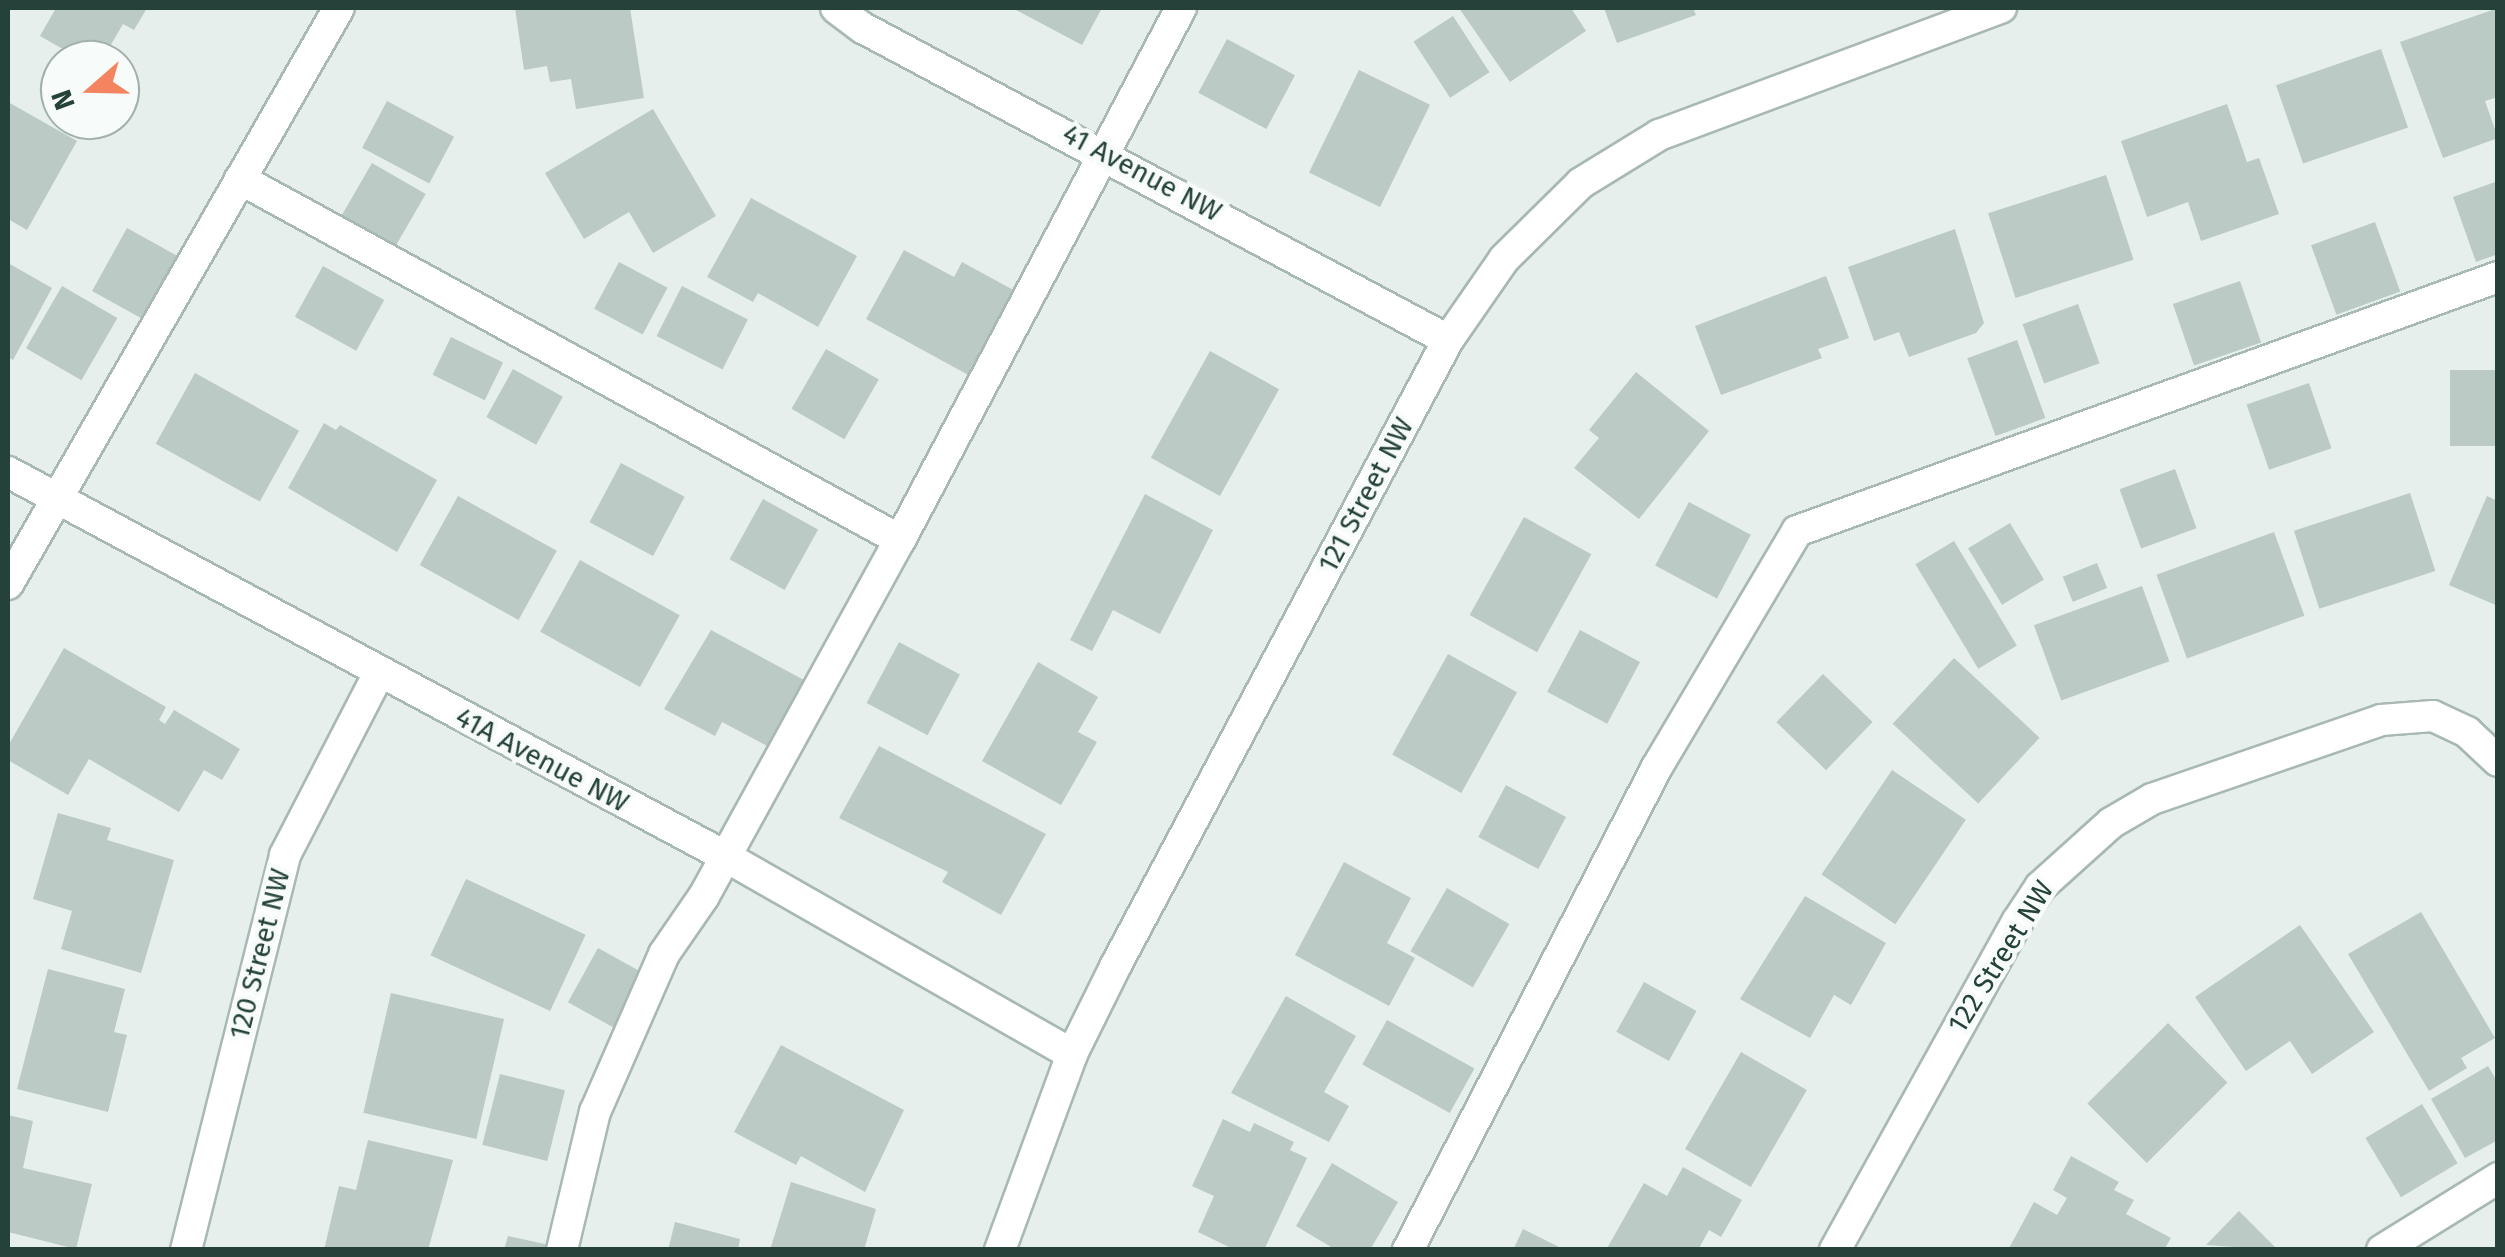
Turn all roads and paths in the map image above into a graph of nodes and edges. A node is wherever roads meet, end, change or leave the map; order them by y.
1 (339, 8) edge
2 (836, 8) edge
3 (1181, 8) edge
4 (2002, 8) edge
5 (1107, 153) junction
6 (240, 178) junction
7 (2498, 277) edge
8 (1448, 340) junction
9 (8, 472) edge
10 (56, 500) junction
11 (900, 540) junction
12 (8, 584) edge
13 (378, 675) junction
14 (2498, 762) edge
15 (722, 854) junction
16 (1072, 1054) junction
17 (2498, 1178) edge
18 (186, 1250) edge
19 (562, 1250) edge
20 (1000, 1250) edge
21 (1408, 1250) edge
22 (1835, 1250) edge
23 (2382, 1250) edge

1 - 6 street
2 - 5 street, 41 Avenue NW
3 - 5 street
4 - 8 street, 121 Street NW
5 - 8 street, 41 Avenue NW
5 - 11 street
6 - 10 street
6 - 11 street
7 - 21 street
8 - 16 street, 121 Street NW
9 - 10 street, 41A Avenue NW
10 - 12 street
10 - 13 street, 41A Avenue NW
11 - 15 street
13 - 15 street, 41A Avenue NW
13 - 18 street, 120 Street NW
14 - 22 street, 122 Street NW
15 - 16 street, 41A Avenue NW
15 - 19 street
16 - 20 street, 121 Street NW
17 - 23 street

